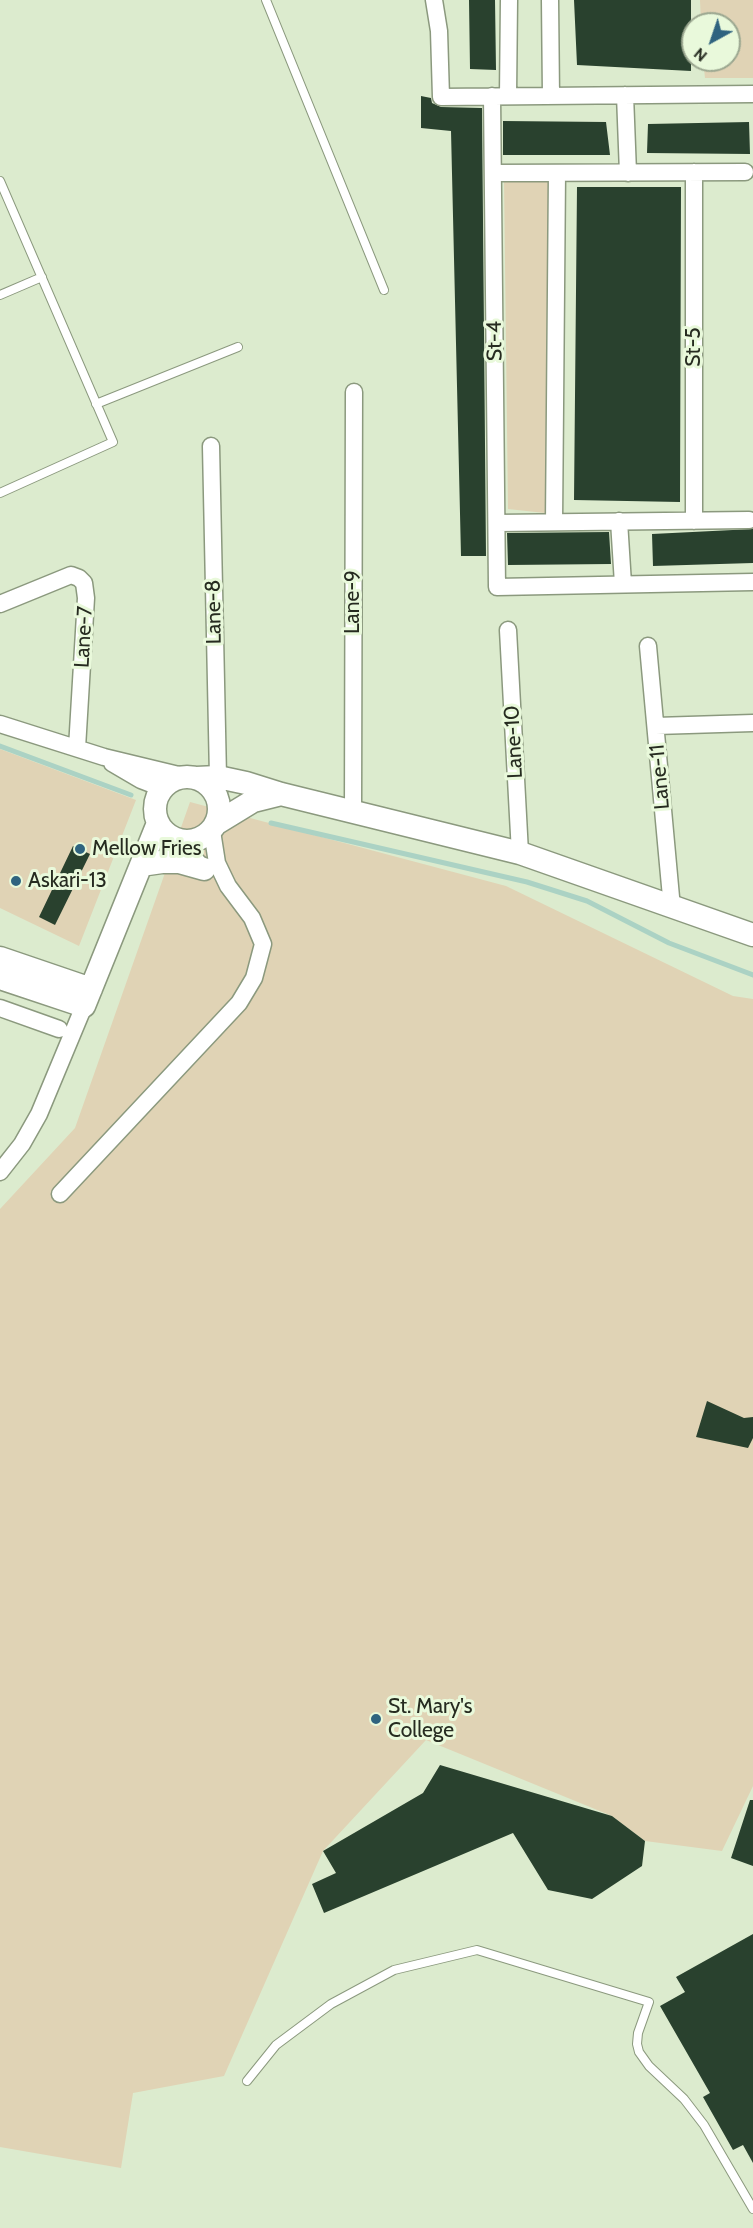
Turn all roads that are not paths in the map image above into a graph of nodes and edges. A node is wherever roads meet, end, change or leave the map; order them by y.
1 (266, 0) edge
2 (434, 0) edge
3 (509, 0) edge
4 (550, 0) edge
5 (753, 94) edge
6 (625, 95) junction
7 (500, 96) junction
8 (551, 96) junction
9 (694, 172) junction
10 (745, 172) dead end
11 (493, 173) junction
12 (557, 173) junction
13 (628, 173) junction
14 (0, 181) edge
15 (42, 278) junction
16 (384, 290) dead end
17 (0, 296) edge
18 (238, 347) dead end
19 (354, 392) dead end
20 (96, 404) junction
21 (211, 446) dead end
22 (0, 493) edge
23 (749, 520) dead end
24 (619, 521) junction
25 (694, 521) junction
26 (554, 522) junction
27 (497, 523) junction
28 (753, 582) edge
29 (623, 584) junction
30 (0, 604) edge
31 (508, 630) dead end
32 (648, 646) dead end
33 (753, 723) edge
34 (0, 724) edge
35 (656, 726) junction
36 (77, 748) junction
37 (104, 757) junction
38 (200, 777) junction
39 (162, 788) junction
40 (281, 794) junction
41 (353, 811) junction
42 (158, 823) junction
43 (214, 827) junction
44 (178, 840) junction
45 (520, 853) junction
46 (141, 865) junction
47 (204, 869) junction
48 (228, 886) junction
49 (672, 908) junction
50 (753, 935) edge
51 (0, 958) edge
52 (0, 978) edge
53 (88, 997) junction
54 (0, 1008) edge
55 (59, 1029) dead end
56 (3, 1165) edge
57 (60, 1194) dead end
58 (247, 2081) dead end
59 (753, 2209) edge

1 - 16 lane
2 - 7 street
3 - 7 street, St-4
4 - 8 street
5 - 6 street
6 - 8 street
6 - 13 street
7 - 8 street
7 - 11 street, St-4
9 - 10 street
9 - 13 street
9 - 25 street, St-5
11 - 12 street
11 - 27 street, St-4
12 - 13 street
12 - 26 street
14 - 15 lane
15 - 17 lane
15 - 20 lane
18 - 20 lane
19 - 41 street, Lane-9
20 - 22 lane
21 - 38 street, Lane-8
23 - 25 street
24 - 25 street
24 - 26 street
24 - 29 street
26 - 27 street
27 - 29 street, St-4
28 - 29 street
30 - 36 street, Lane-7
31 - 45 street, Lane-10
32 - 35 street, Lane-11
33 - 35 street
34 - 36 street
35 - 49 street, Lane-11
36 - 37 street
37 - 38 street
37 - 39 street
38 - 39 street
38 - 40 street
38 - 43 street
39 - 42 street
40 - 41 street
40 - 43 street
41 - 45 street
42 - 44 street
42 - 46 street
43 - 44 street
43 - 48 street
44 - 47 street
45 - 49 street
46 - 47 street
46 - 53 street
47 - 48 street
48 - 57 street
49 - 50 street
51 - 53 street
52 - 53 street
53 - 56 street
54 - 55 street
58 - 59 lane

